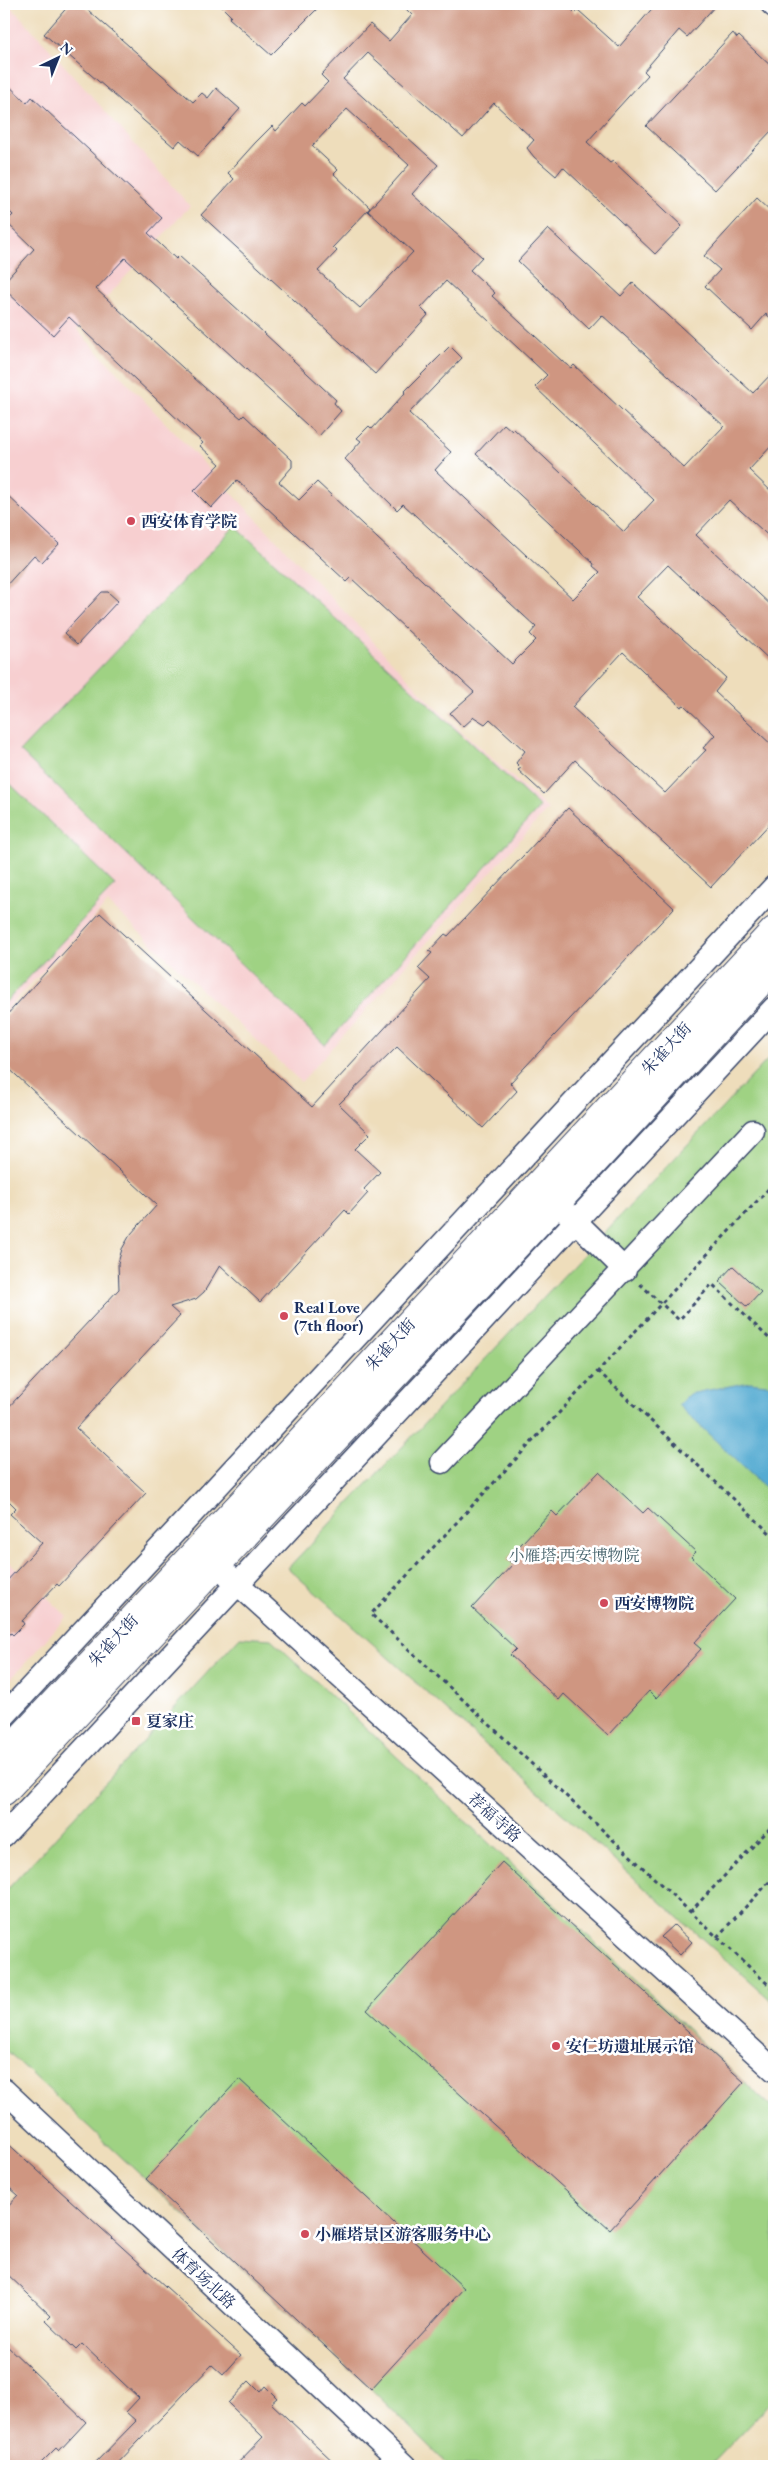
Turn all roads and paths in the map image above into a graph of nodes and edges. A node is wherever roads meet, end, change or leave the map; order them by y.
1 (774, 887) edge
2 (774, 931) edge
3 (774, 967) edge
4 (774, 1008) edge
5 (753, 1131) dead end
6 (774, 1183) edge
7 (556, 1203) junction
8 (575, 1221) junction
9 (625, 1270) junction
10 (661, 1304) junction
11 (774, 1343) edge
12 (598, 1371) junction
13 (442, 1462) dead end
14 (774, 1538) edge
15 (216, 1564) junction
16 (238, 1584) junction
17 (4, 1716) edge
18 (4, 1756) edge
19 (4, 1791) edge
20 (774, 1824) edge
21 (4, 1835) edge
22 (774, 1878) edge
23 (690, 1912) junction
24 (717, 1936) junction
25 (774, 1990) edge
26 (774, 2070) edge
27 (4, 2090) edge
28 (405, 2466) edge

1 - 17 street
2 - 18 main road, 朱雀大街
3 - 7 main road, 朱雀大街
4 - 8 street
5 - 9 street
6 - 10 path
7 - 8 street
7 - 15 main road, 朱雀大街
8 - 9 street
8 - 16 street
9 - 10 path
9 - 13 street
10 - 11 path
10 - 12 path
12 - 14 path
12 - 23 path
15 - 16 street, 荐福寺路
15 - 19 main road, 朱雀大街
16 - 21 street
16 - 26 street, 荐福寺路
20 - 23 path
22 - 24 path
23 - 24 path
24 - 25 path
27 - 28 street, 体育场北路

